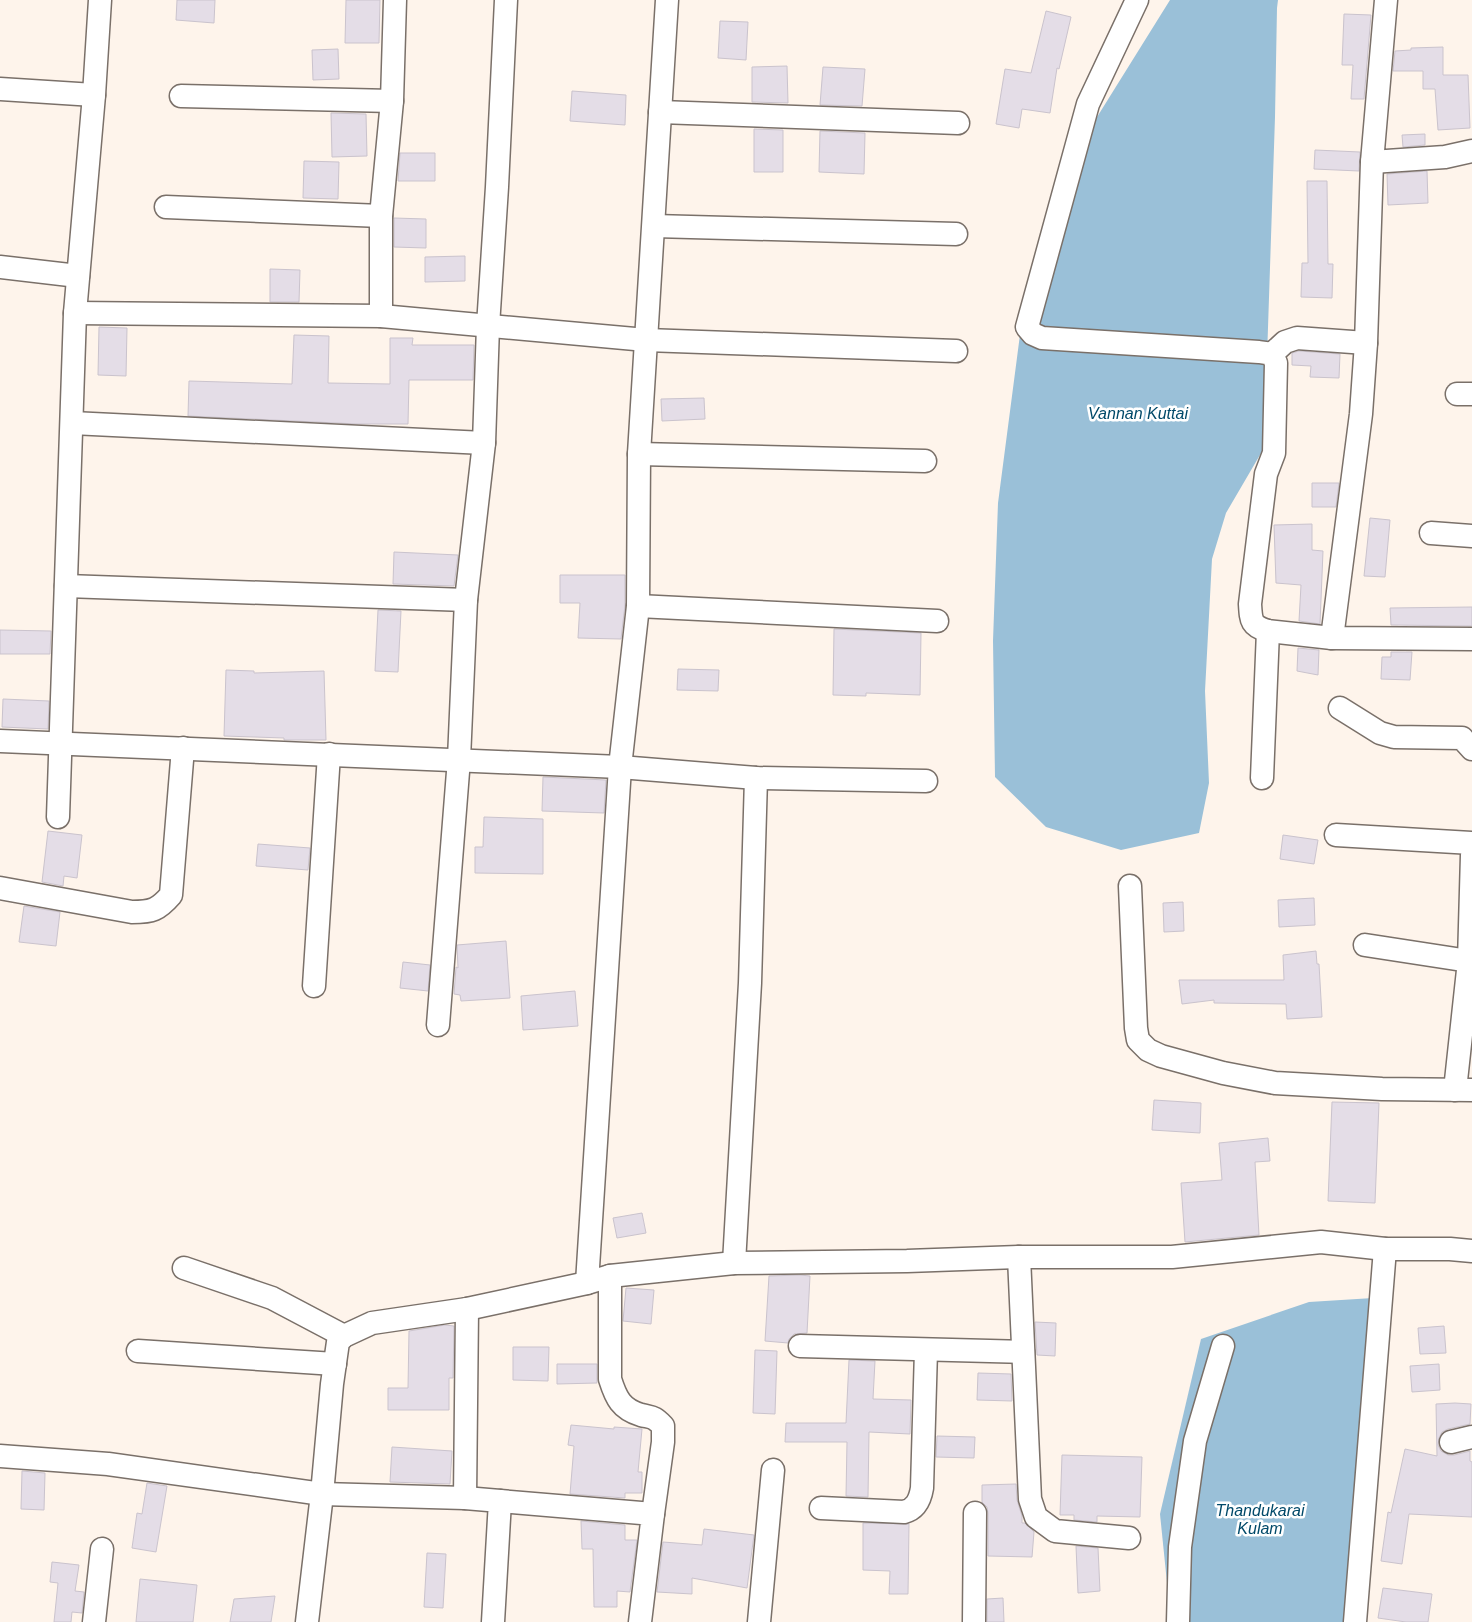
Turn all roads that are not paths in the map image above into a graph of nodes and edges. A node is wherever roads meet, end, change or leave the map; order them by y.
1 (100, 0) edge
2 (395, 0) edge
3 (506, 0) edge
4 (668, 0) edge
5 (1138, 0) edge
6 (1386, 0) edge
7 (0, 89) edge
8 (94, 95) junction
9 (181, 96) dead end
10 (392, 101) junction
11 (660, 112) junction
12 (958, 123) dead end
13 (1472, 151) edge
14 (1372, 162) junction
15 (166, 207) dead end
16 (381, 216) junction
17 (654, 226) junction
18 (956, 234) dead end
19 (0, 267) edge
20 (78, 276) junction
21 (75, 313) junction
22 (381, 316) junction
23 (488, 326) junction
24 (646, 340) junction
25 (1366, 343) junction
26 (956, 352) dead end
27 (1272, 354) junction
28 (72, 423) junction
29 (484, 443) junction
30 (639, 454) junction
31 (925, 461) dead end
32 (1431, 533) dead end
33 (1472, 536) edge
34 (66, 586) junction
35 (466, 600) junction
36 (638, 606) junction
37 (937, 621) dead end
38 (1268, 631) junction
39 (1332, 638) junction
40 (1472, 639) edge
41 (1340, 708) dead end
42 (0, 741) edge
43 (61, 743) junction
44 (183, 748) junction
45 (1472, 749) edge
46 (329, 754) junction
47 (459, 759) junction
48 (620, 767) junction
49 (756, 778) junction
50 (1262, 778) dead end
51 (926, 781) dead end
52 (58, 817) dead end
53 (1336, 835) dead end
54 (1472, 843) edge
55 (1472, 855) edge
56 (1130, 886) dead end
57 (0, 888) edge
58 (1365, 945) dead end
59 (1470, 962) junction
60 (314, 986) dead end
61 (438, 1025) dead end
62 (1463, 1090) edge
63 (1386, 1249) junction
64 (1472, 1252) edge
65 (1019, 1257) junction
66 (734, 1264) junction
67 (184, 1268) dead end
68 (610, 1276) junction
69 (587, 1283) junction
70 (467, 1309) junction
71 (344, 1336) junction
72 (800, 1346) dead end
73 (1223, 1346) dead end
74 (926, 1350) junction
75 (138, 1351) dead end
76 (1023, 1352) junction
77 (335, 1364) junction
78 (0, 1456) edge
79 (773, 1470) dead end
80 (322, 1494) junction
81 (465, 1498) junction
82 (500, 1501) junction
83 (822, 1508) dead end
84 (975, 1513) dead end
85 (653, 1514) junction
86 (1129, 1538) dead end
87 (102, 1550) dead end
88 (94, 1622) edge
89 (307, 1622) edge
90 (493, 1622) edge
91 (640, 1622) edge
92 (759, 1622) edge
93 (974, 1622) edge
94 (1178, 1622) edge
95 (1355, 1622) edge

1 - 8 street
2 - 10 street
3 - 23 street
4 - 11 street
5 - 27 street
6 - 14 street
7 - 8 street
8 - 20 street
9 - 10 street
10 - 16 street
11 - 12 street
11 - 17 street
13 - 14 street
14 - 25 street
15 - 16 street
16 - 22 street
17 - 18 street
17 - 24 street
19 - 20 street
20 - 21 street
21 - 22 street
21 - 28 street
22 - 23 street
23 - 24 street
23 - 29 street
24 - 26 street
24 - 30 street
25 - 27 street
25 - 39 street
27 - 38 street
28 - 29 street
28 - 34 street
29 - 35 street
30 - 31 street
30 - 36 street
32 - 33 street
34 - 35 street
34 - 43 street
35 - 47 street
36 - 37 street
36 - 48 street
38 - 39 street
38 - 50 street
39 - 40 street
41 - 45 street
42 - 43 street
43 - 44 street
43 - 52 street
44 - 46 street
44 - 57 street
46 - 47 street
46 - 60 street
47 - 48 street
47 - 61 street
48 - 49 street
48 - 69 street
49 - 51 street
49 - 66 street
53 - 54 street
55 - 59 street
56 - 62 street
58 - 59 street
59 - 62 street
63 - 64 street
63 - 65 street
63 - 95 street
65 - 66 street
65 - 76 street
66 - 68 street
67 - 71 street
68 - 69 street
68 - 85 street
69 - 70 street
70 - 71 street
70 - 81 street
71 - 77 street
72 - 74 street
73 - 94 street
74 - 76 street
74 - 83 street
75 - 77 street
76 - 86 street
77 - 80 street
78 - 80 street
79 - 92 street
80 - 81 street
80 - 89 street
81 - 82 street
82 - 85 street
82 - 90 street
84 - 93 street
85 - 91 street
87 - 88 street

